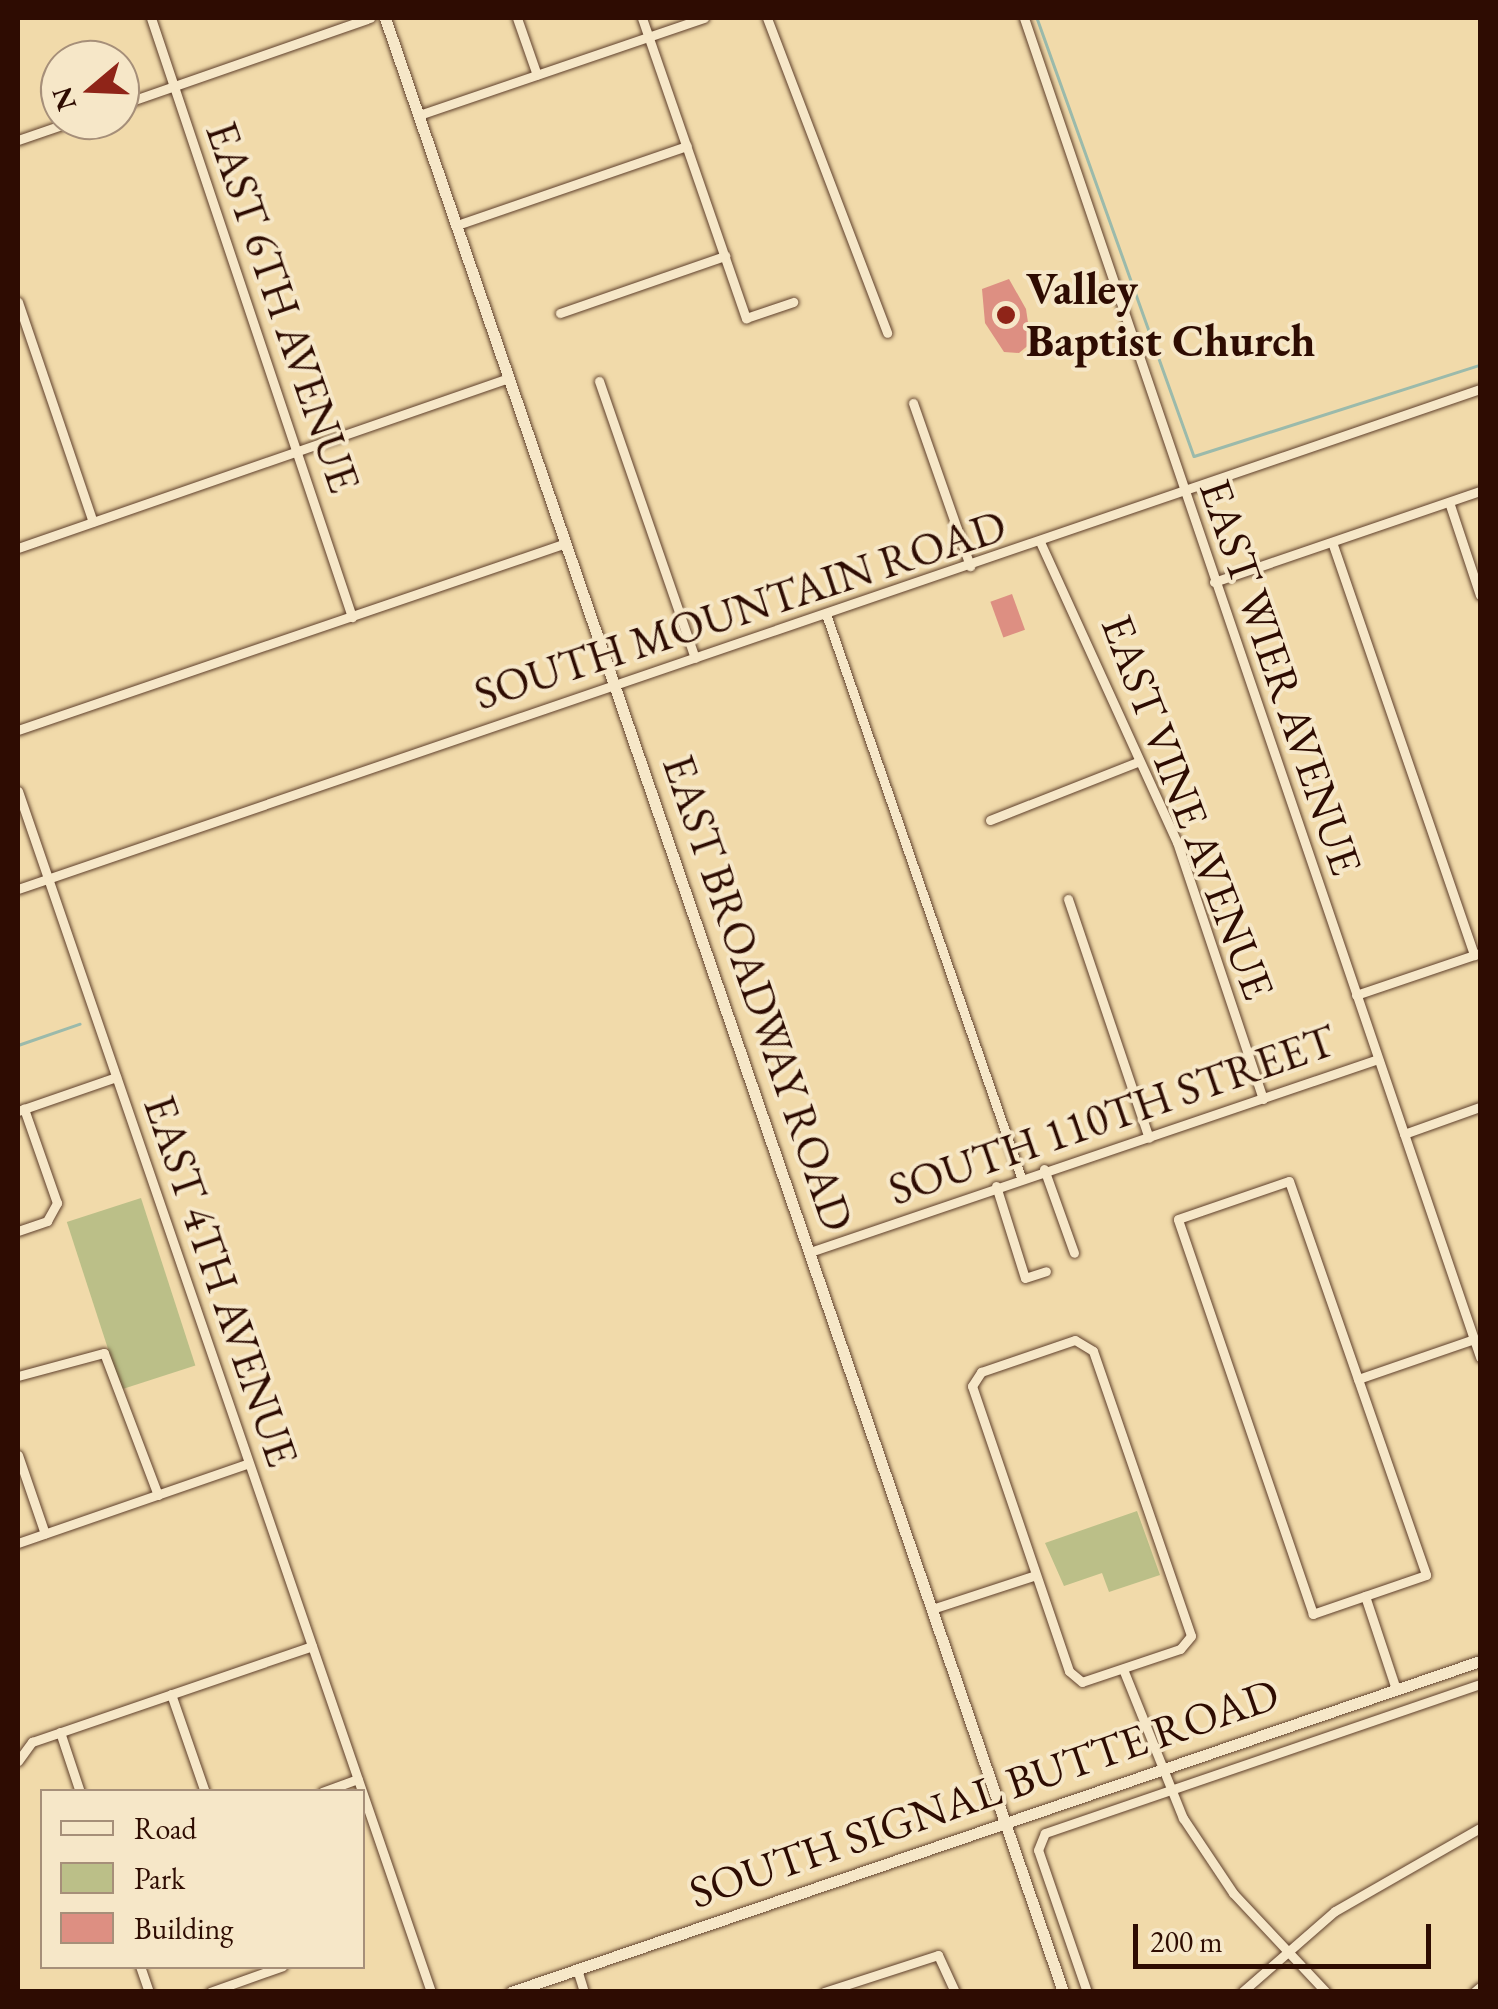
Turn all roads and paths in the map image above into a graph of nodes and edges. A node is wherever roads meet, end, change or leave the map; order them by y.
1 (151, 18) edge
2 (370, 18) edge
3 (385, 18) edge
4 (517, 18) edge
5 (642, 18) edge
6 (704, 18) edge
7 (767, 18) edge
8 (1024, 18) edge
9 (649, 36) junction
10 (537, 75) junction
11 (175, 87) junction
12 (140, 98) edge
13 (419, 116) junction
14 (687, 146) junction
15 (457, 225) junction
16 (725, 256) junction
17 (18, 302) edge
18 (792, 302) dead end
19 (560, 314) dead end
20 (886, 333) dead end
21 (509, 378) junction
22 (599, 381) dead end
23 (1480, 388) edge
24 (913, 403) dead end
25 (298, 452) junction
26 (1480, 491) edge
27 (1183, 492) junction
28 (1449, 502) junction
29 (93, 522) junction
30 (1332, 542) junction
31 (566, 543) junction
32 (1042, 544) junction
33 (18, 548) edge
34 (970, 566) junction
35 (1214, 582) junction
36 (1480, 595) edge
37 (826, 614) junction
38 (352, 617) junction
39 (695, 658) junction
40 (615, 685) junction
41 (18, 730) edge
42 (1137, 762) junction
43 (18, 791) edge
44 (990, 820) dead end
45 (48, 879) junction
46 (18, 889) edge
47 (1068, 899) dead end
48 (1477, 954) edge
49 (1356, 995) junction
50 (1378, 1059) junction
51 (116, 1077) junction
52 (1263, 1099) junction
53 (1480, 1108) edge
54 (21, 1110) edge
55 (1404, 1134) junction
56 (1149, 1138) junction
57 (1044, 1169) junction
58 (1021, 1178) junction
59 (996, 1186) junction
60 (18, 1231) edge
61 (810, 1252) junction
62 (1074, 1253) dead end
63 (1046, 1271) dead end
64 (1474, 1339) junction
65 (1480, 1357) edge
66 (18, 1376) edge
67 (1358, 1378) junction
68 (18, 1454) edge
69 (249, 1463) junction
70 (158, 1495) junction
71 (45, 1534) junction
72 (18, 1543) edge
73 (1036, 1575) junction
74 (1365, 1596) junction
75 (932, 1609) junction
76 (312, 1646) junction
77 (1480, 1660) edge
78 (1124, 1668) junction
79 (1480, 1684) edge
80 (1396, 1689) junction
81 (172, 1694) junction
82 (60, 1732) junction
83 (18, 1761) edge
84 (1160, 1770) junction
85 (358, 1779) junction
86 (79, 1789) edge
87 (204, 1789) edge
88 (330, 1789) edge
89 (361, 1789) edge
90 (1169, 1791) junction
91 (365, 1799) edge
92 (1006, 1823) junction
93 (1480, 1828) edge
94 (1285, 1954) junction
95 (266, 1969) edge
96 (577, 1970) junction
97 (1480, 1987) edge
98 (210, 1992) edge
99 (431, 1992) edge
100 (511, 1992) edge
101 (584, 1992) edge
102 (824, 1992) edge
103 (955, 1992) edge
104 (1063, 1992) edge
105 (1087, 1992) edge
106 (1242, 1992) edge
107 (1326, 1992) edge
108 (1474, 1992) edge

1 - 11 street, EAST 6TH AVENUE
2 - 11 street
3 - 13 main road, EAST BROADWAY ROAD
4 - 10 street
5 - 9 street
6 - 9 street
7 - 20 street
8 - 27 street, EAST WIER AVENUE
9 - 10 street
9 - 14 street
10 - 13 street
11 - 12 street
11 - 25 street, EAST 6TH AVENUE
13 - 15 main road, EAST BROADWAY ROAD
14 - 15 street
14 - 16 street
15 - 21 main road, EAST BROADWAY ROAD
16 - 18 street
16 - 19 street
17 - 29 street
21 - 25 street
21 - 31 main road, EAST BROADWAY ROAD
22 - 39 street
23 - 27 street, SOUTH MOUNTAIN ROAD
24 - 34 street
25 - 29 street
25 - 38 street, EAST 6TH AVENUE
26 - 28 street
27 - 32 street, SOUTH MOUNTAIN ROAD
27 - 35 street, EAST WIER AVENUE
28 - 30 street
28 - 36 street
29 - 33 street
30 - 35 street
30 - 48 street
31 - 38 street
31 - 40 main road, EAST BROADWAY ROAD
32 - 34 street, SOUTH MOUNTAIN ROAD
32 - 42 street, EAST VINE AVENUE
34 - 37 street, SOUTH MOUNTAIN ROAD
35 - 49 street, EAST WIER AVENUE
37 - 39 street, SOUTH MOUNTAIN ROAD
37 - 58 street
38 - 41 street
39 - 40 street, SOUTH MOUNTAIN ROAD
40 - 45 street, SOUTH MOUNTAIN ROAD
40 - 61 main road, EAST BROADWAY ROAD
42 - 44 street
42 - 52 street, EAST VINE AVENUE
43 - 45 street, EAST 4TH AVENUE
45 - 46 street, SOUTH MOUNTAIN ROAD
45 - 51 street, EAST 4TH AVENUE
47 - 56 street
48 - 49 street
49 - 50 street, EAST WIER AVENUE
50 - 52 street, SOUTH 110TH STREET
50 - 55 street, EAST WIER AVENUE
51 - 54 street
51 - 69 street, EAST 4TH AVENUE
52 - 56 street, SOUTH 110TH STREET
53 - 55 street
54 - 60 street
55 - 64 street, EAST WIER AVENUE
56 - 57 street, SOUTH 110TH STREET
57 - 58 street, SOUTH 110TH STREET
57 - 62 street
58 - 59 street, SOUTH 110TH STREET
59 - 61 street, SOUTH 110TH STREET
59 - 63 street
61 - 75 main road, EAST BROADWAY ROAD
64 - 65 street, EAST WIER AVENUE
64 - 67 street
66 - 70 street
67 - 74 street
67 - 74 street
68 - 71 street
69 - 70 street
69 - 76 street, EAST 4TH AVENUE
70 - 71 street
71 - 72 street
73 - 75 street
73 - 78 street
73 - 78 street
74 - 80 street
75 - 92 main road, EAST BROADWAY ROAD
76 - 81 street
76 - 85 street, EAST 4TH AVENUE
77 - 80 main road, SOUTH SIGNAL BUTTE ROAD
78 - 84 street
79 - 90 street, SOUTH SIGNAL BUTTE ROAD
80 - 84 main road, SOUTH SIGNAL BUTTE ROAD
81 - 82 street
81 - 87 street
82 - 83 street
82 - 86 street
84 - 90 street
84 - 92 main road, SOUTH SIGNAL BUTTE ROAD
85 - 88 street
85 - 89 street, EAST 4TH AVENUE
90 - 94 street
90 - 105 street, SOUTH SIGNAL BUTTE ROAD
91 - 99 street, EAST 4TH AVENUE
92 - 96 main road, SOUTH SIGNAL BUTTE ROAD
92 - 104 main road, EAST BROADWAY ROAD
93 - 94 street
94 - 106 street
94 - 107 street
95 - 98 street
96 - 100 main road, SOUTH SIGNAL BUTTE ROAD
96 - 101 street
97 - 108 street
102 - 103 street

